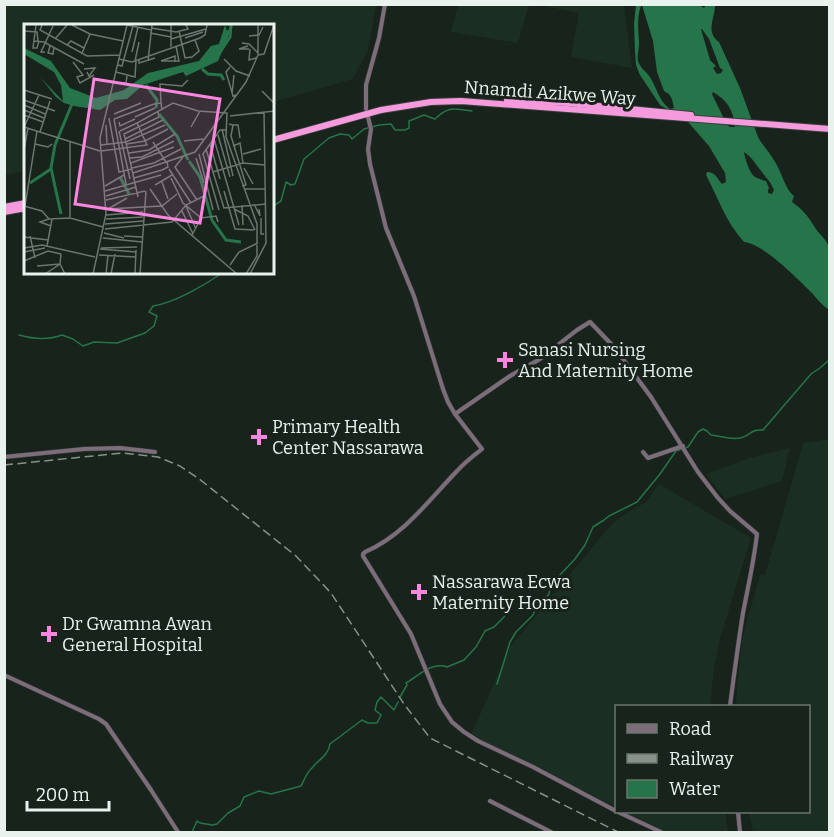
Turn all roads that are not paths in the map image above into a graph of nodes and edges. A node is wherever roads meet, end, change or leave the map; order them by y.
1 (385, 4) edge
2 (367, 111) junction
3 (830, 127) edge
4 (274, 138) edge
5 (24, 203) edge
6 (4, 207) edge
7 (24, 208) edge
8 (4, 212) edge
9 (455, 414) junction
10 (683, 446) junction
11 (155, 452) dead end
12 (643, 452) dead end
13 (4, 457) edge
14 (4, 675) edge
15 (730, 705) edge
16 (490, 801) dead end
17 (615, 810) edge
18 (621, 813) edge
19 (738, 813) edge
20 (178, 832) edge
21 (551, 832) edge
22 (661, 832) edge
23 (740, 832) edge

1 - 2 street
2 - 3 highway, Nnamdi Azikwe Way
2 - 4 highway, Nnamdi Azikwe Way
2 - 9 street
5 - 6 highway
7 - 8 highway
9 - 10 street
9 - 17 street
10 - 12 street
10 - 15 street
11 - 13 street
14 - 20 street
16 - 21 street
18 - 22 street
19 - 23 street

